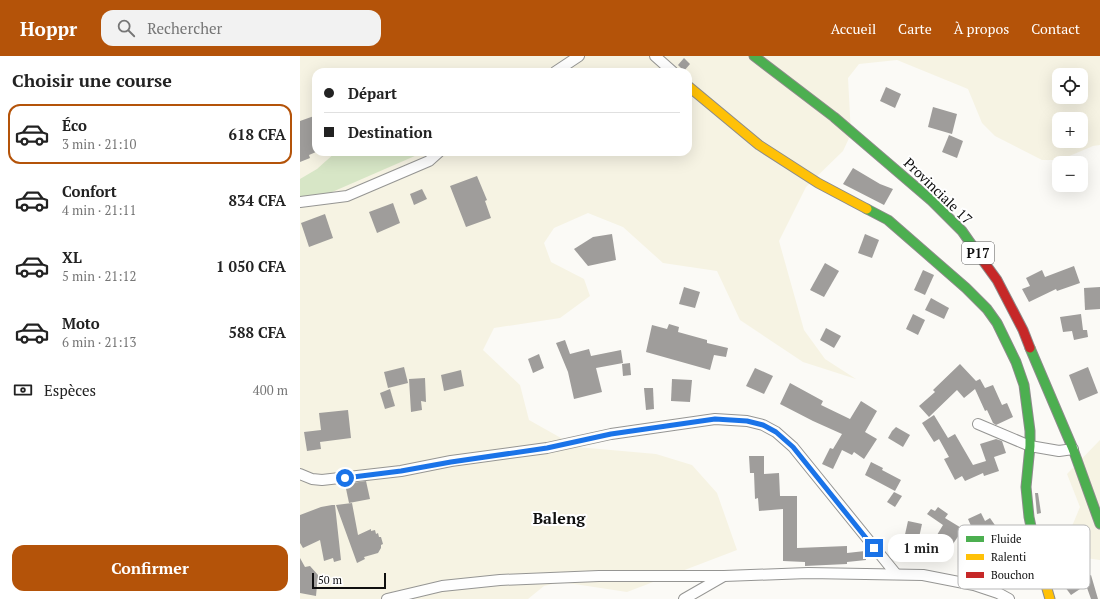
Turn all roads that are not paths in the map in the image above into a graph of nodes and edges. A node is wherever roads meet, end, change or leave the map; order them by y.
1 (579, 56) edge
2 (655, 56) edge
3 (754, 56) edge
4 (561, 68) edge
5 (668, 68) edge
6 (692, 89) edge
7 (435, 156) edge
8 (300, 202) edge
9 (978, 424) dead end
10 (1030, 446) junction
11 (1073, 449) junction
12 (300, 474) edge
13 (1100, 524) edge
14 (1031, 525) edge
15 (896, 574) junction
16 (724, 576) junction
17 (958, 582) edge
18 (986, 589) edge
19 (1047, 589) edge
20 (387, 599) edge
21 (684, 599) edge
22 (1009, 599) edge
23 (1050, 599) edge

1 - 4 street
2 - 5 street
3 - 11 street, Provinciale 17 / P17
6 - 10 street
7 - 8 street
9 - 10 street
10 - 11 street
10 - 14 street
11 - 13 street, Provinciale 17 / P17
12 - 15 street
15 - 16 street
15 - 17 street
16 - 20 street
16 - 21 street
18 - 22 street
19 - 23 street

